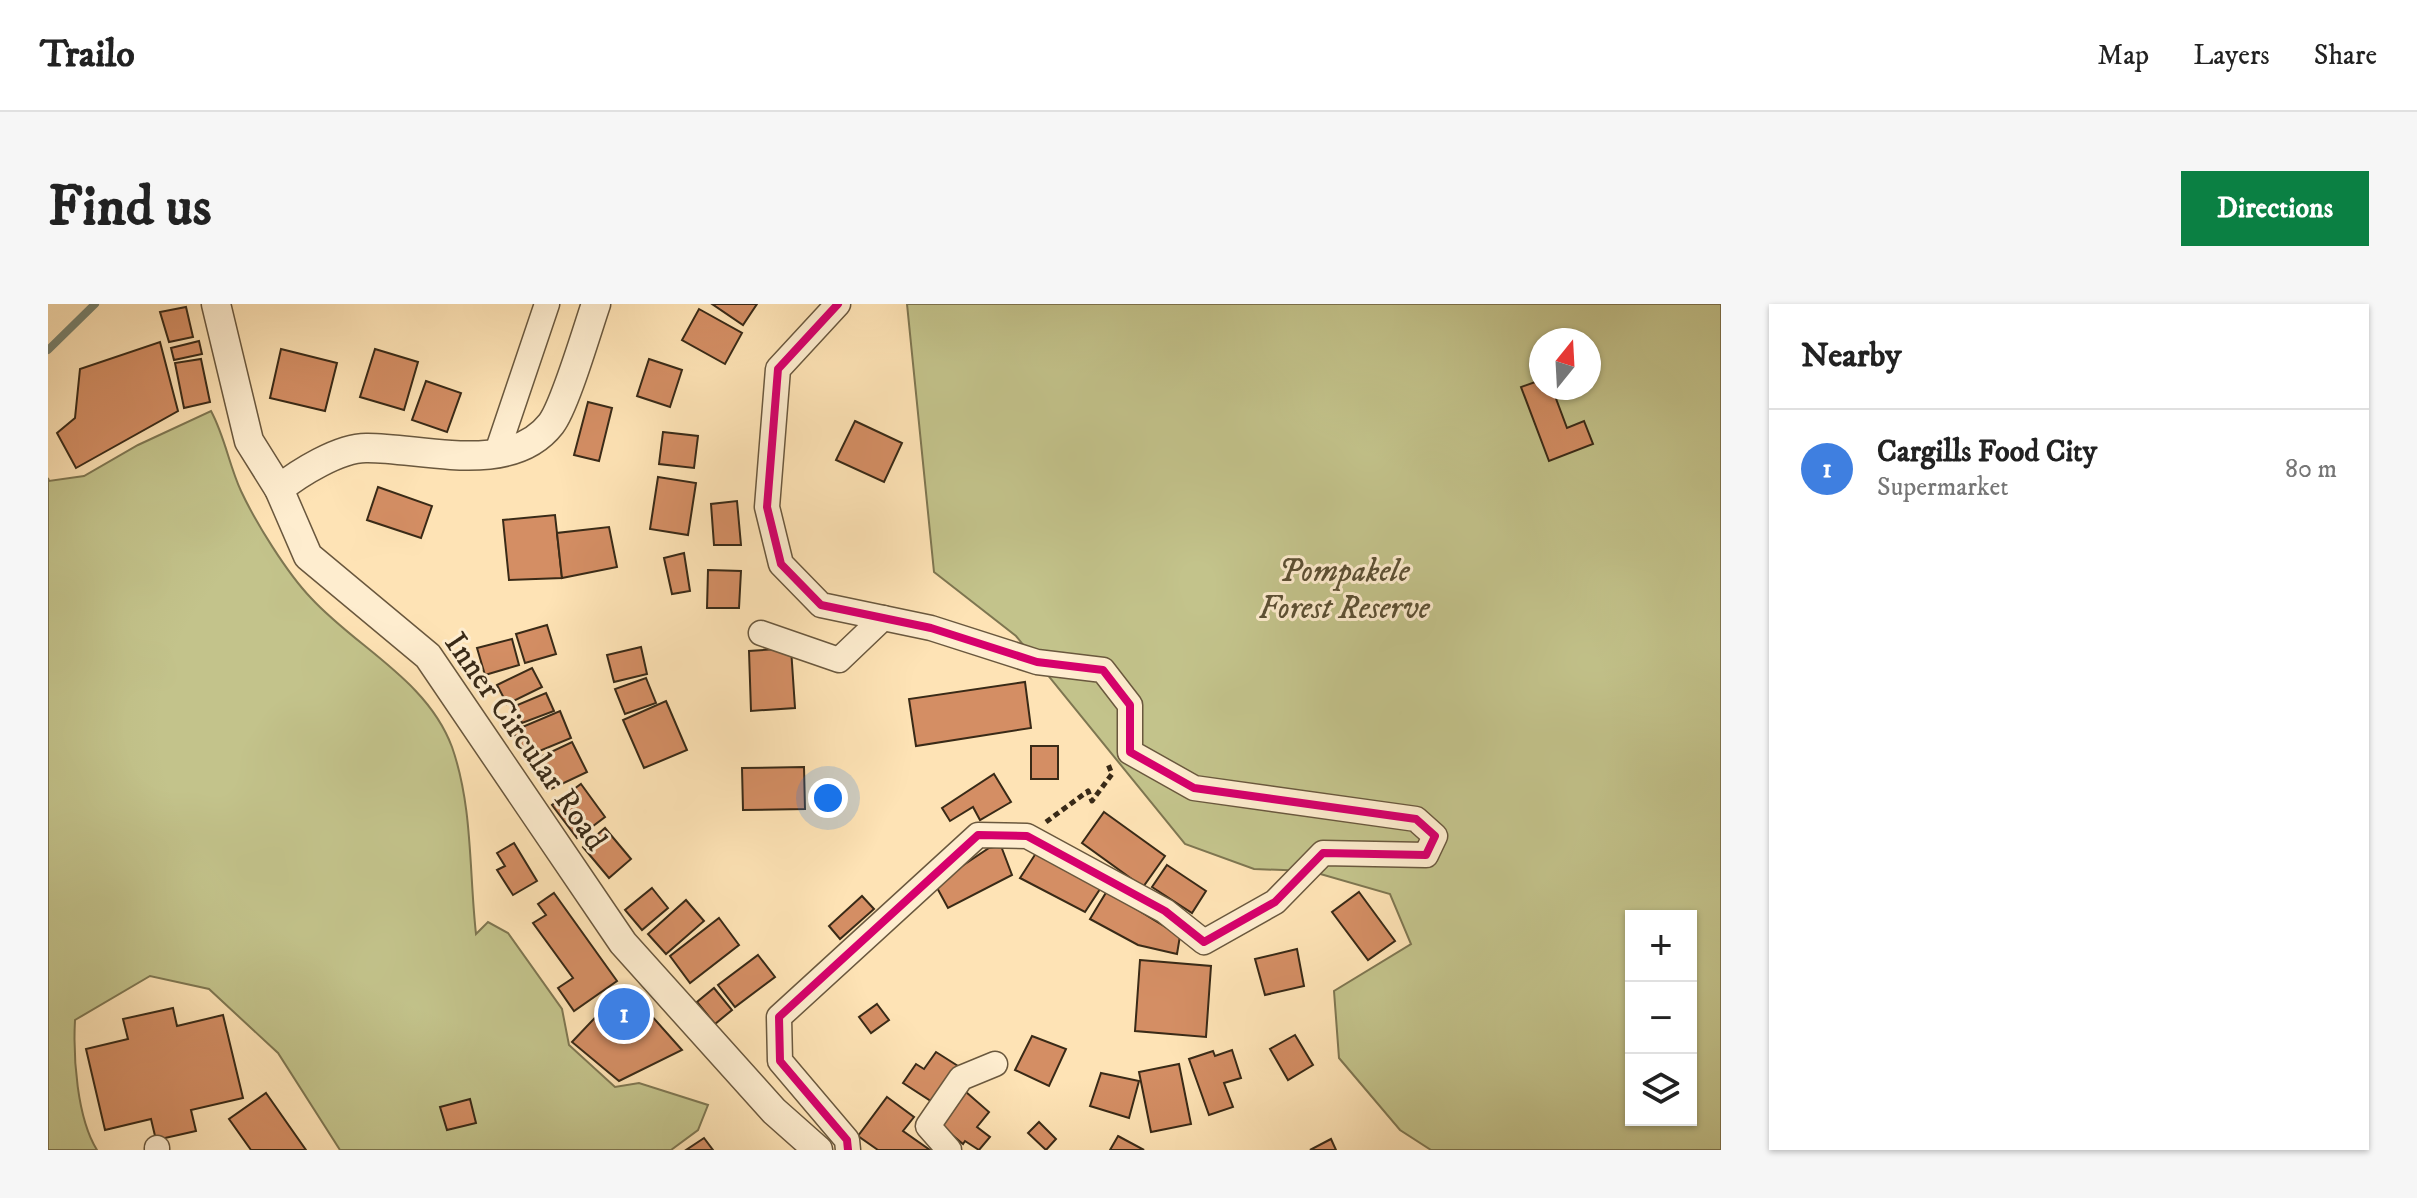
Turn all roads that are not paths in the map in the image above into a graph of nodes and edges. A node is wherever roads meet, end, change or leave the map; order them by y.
1 (216, 304) edge
2 (547, 304) edge
3 (596, 304) edge
4 (838, 304) edge
5 (497, 452) junction
6 (279, 489) junction
7 (883, 618) junction
8 (761, 633) dead end
9 (995, 1064) dead end
10 (818, 1150) edge
11 (848, 1150) edge
12 (949, 1150) edge

1 - 6 street, Inner Circular Road
2 - 5 street
3 - 5 street
4 - 7 street
5 - 6 street
6 - 10 street, Inner Circular Road
7 - 8 street
7 - 11 street
9 - 12 street

